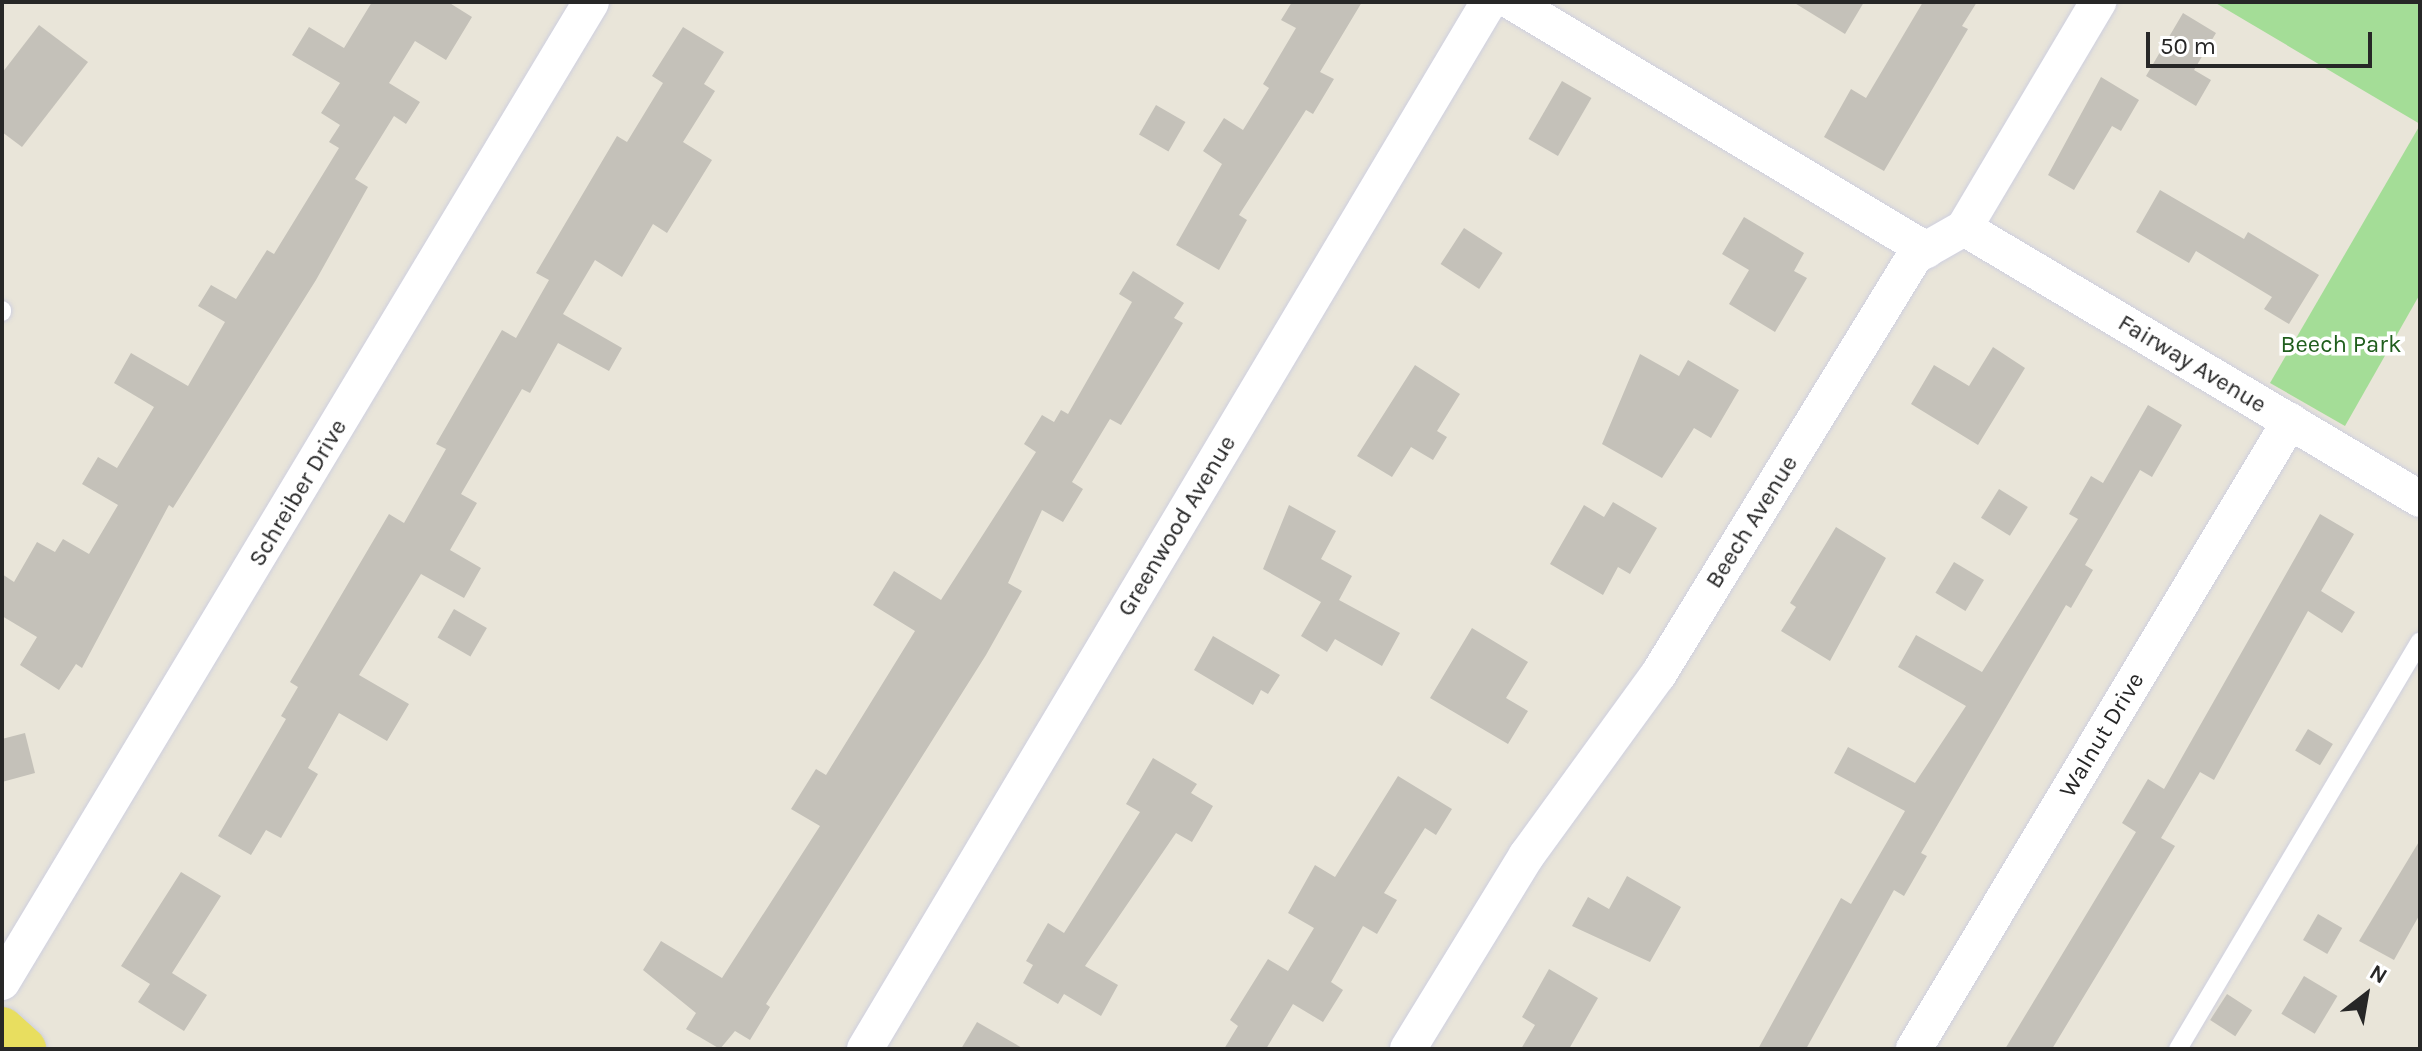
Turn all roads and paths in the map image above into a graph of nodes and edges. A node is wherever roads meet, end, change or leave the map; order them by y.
1 (591, 2) edge
2 (1489, 2) edge
3 (1512, 2) edge
4 (2098, 2) edge
5 (1964, 228) junction
6 (1927, 250) junction
7 (2290, 421) junction
8 (2420, 499) edge
9 (2420, 642) edge
10 (2, 982) edge
11 (2, 1029) edge
12 (24, 1049) edge
13 (865, 1049) edge
14 (1408, 1049) edge
15 (1914, 1049) edge
16 (2178, 1049) edge

1 - 10 street, Schreiber Drive
2 - 13 street, Greenwood Avenue
3 - 6 street
4 - 5 street, Beech Avenue
5 - 6 street, Beech Avenue
5 - 7 street, Fairway Avenue
6 - 14 street, Beech Avenue
7 - 8 street, Fairway Avenue
7 - 15 street, Walnut Drive
9 - 16 lane
11 - 12 main road

